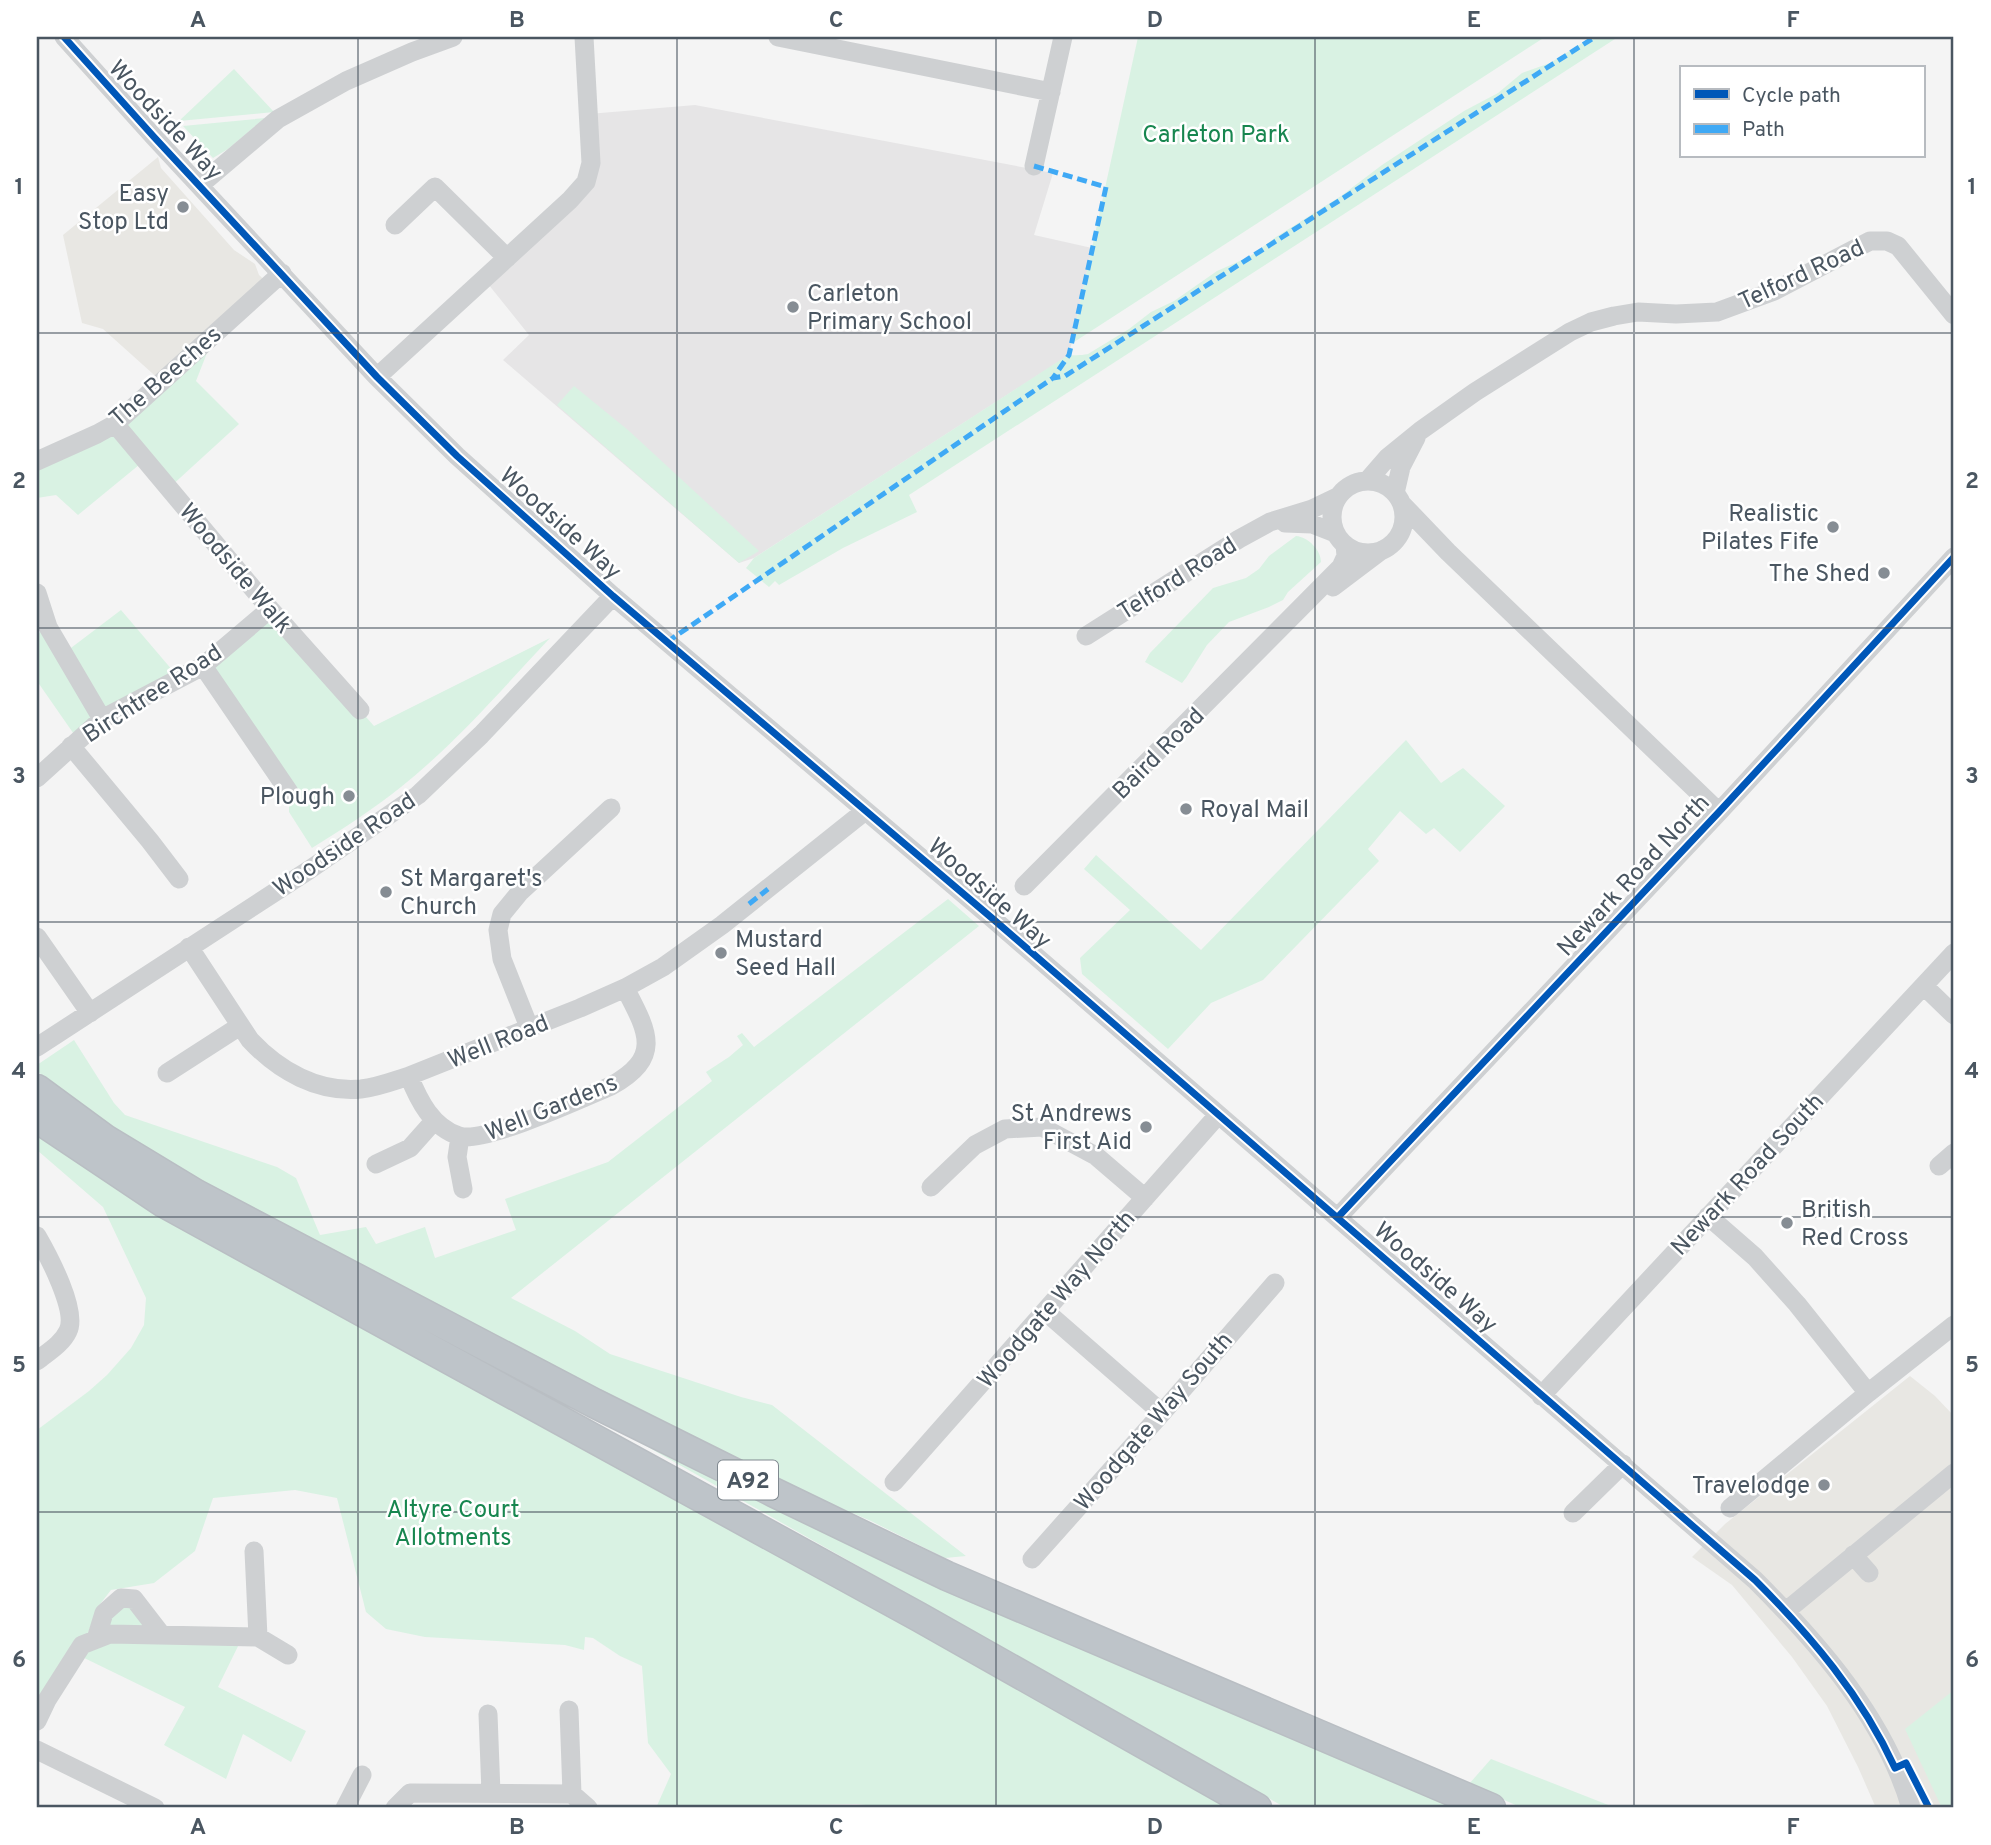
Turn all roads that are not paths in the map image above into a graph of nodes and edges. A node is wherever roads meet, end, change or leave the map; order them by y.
1 (64, 37) edge
2 (453, 37) edge
3 (584, 37) edge
4 (778, 37) edge
5 (1063, 37) edge
6 (1052, 92) junction
7 (1034, 166) dead end
8 (200, 185) junction
9 (395, 225) dead end
10 (507, 258) junction
11 (282, 273) junction
12 (1954, 315) edge
13 (377, 377) junction
14 (115, 424) junction
15 (1420, 431) junction
16 (37, 461) edge
17 (1368, 480) junction
18 (1337, 498) junction
19 (1399, 498) junction
20 (1270, 522) junction
21 (1340, 539) junction
22 (1389, 545) junction
23 (1448, 552) junction
24 (1954, 557) edge
25 (37, 593) edge
26 (613, 596) junction
27 (270, 609) junction
28 (1291, 619) junction
29 (1086, 636) dead end
30 (203, 666) junction
31 (360, 710) dead end
32 (102, 719) junction
33 (71, 746) junction
34 (37, 778) edge
35 (289, 792) dead end
36 (611, 807) dead end
37 (865, 811) junction
38 (1719, 812) junction
39 (179, 878) dead end
40 (1024, 886) dead end
41 (37, 937) edge
42 (189, 947) junction
43 (1954, 953) edge
44 (1924, 986) junction
45 (625, 988) junction
46 (90, 1013) junction
47 (1954, 1015) edge
48 (240, 1026) junction
49 (529, 1027) junction
50 (37, 1046) edge
51 (167, 1073) dead end
52 (409, 1076) junction
53 (37, 1089) edge
54 (1218, 1115) junction
55 (37, 1118) edge
56 (434, 1121) junction
57 (460, 1137) junction
58 (376, 1164) dead end
59 (932, 1186) dead end
60 (463, 1189) dead end
61 (1145, 1198) junction
62 (1708, 1216) junction
63 (1338, 1217) junction
64 (37, 1236) edge
65 (1275, 1283) dead end
66 (1045, 1311) junction
67 (1954, 1325) edge
68 (37, 1361) edge
69 (1868, 1393) junction
70 (1541, 1395) junction
71 (1162, 1413) junction
72 (1623, 1464) junction
73 (1954, 1473) edge
74 (894, 1482) dead end
75 (1730, 1508) dead end
76 (1573, 1513) dead end
77 (254, 1551) dead end
78 (1853, 1555) junction
79 (1032, 1559) dead end
80 (1869, 1573) dead end
81 (1786, 1611) junction
82 (161, 1634) junction
83 (258, 1637) junction
84 (96, 1639) junction
85 (288, 1655) dead end
86 (569, 1710) dead end
87 (488, 1714) dead end
88 (37, 1721) edge
89 (37, 1750) edge
90 (362, 1775) dead end
91 (491, 1793) junction
92 (572, 1794) junction
93 (1911, 1807) edge
94 (155, 1808) edge
95 (345, 1808) edge
96 (395, 1808) edge
97 (588, 1808) edge
98 (1257, 1808) edge
99 (1491, 1808) edge

1 - 8 street, Woodside Way
2 - 8 street
3 - 10 street
4 - 6 street
5 - 6 street
6 - 7 street
8 - 11 street, Woodside Way
9 - 10 street
10 - 13 street
11 - 13 street, Woodside Way
11 - 14 street, The Beeches
12 - 15 street, Telford Road
13 - 26 street, Woodside Way
14 - 16 street, The Beeches
14 - 27 street, Woodside Walk
15 - 17 street, Telford Road
15 - 19 street, Telford Road
17 - 18 street
17 - 19 street
18 - 20 street, Telford Road
18 - 21 street
19 - 22 street
19 - 23 street
20 - 21 street
20 - 29 street, Telford Road
21 - 22 street
21 - 28 street, Baird Road
22 - 23 street
22 - 28 street, Baird Road
23 - 38 street
24 - 38 street, Newark Road North
25 - 32 street
26 - 37 street, Woodside Way
26 - 42 street, Woodside Road
27 - 30 street, Birchtree Road
27 - 31 street, Woodside Walk
28 - 40 street, Baird Road
30 - 32 street, Birchtree Road
30 - 35 street
32 - 33 street, Birchtree Road
33 - 34 street, Birchtree Road
33 - 39 street
36 - 49 street
37 - 45 street, Well Road
37 - 54 street, Woodside Way
38 - 63 street, Newark Road North
41 - 46 street
42 - 46 street, Woodside Road
42 - 48 street, Well Road
43 - 44 street, Newark Road South
44 - 47 street
44 - 62 street, Newark Road South
45 - 49 street, Well Road
45 - 57 street, Well Gardens
46 - 50 street, Woodside Road
48 - 51 street
48 - 52 street, Well Road
49 - 52 street, Well Road
52 - 56 street, Well Gardens
53 - 99 highway, A92
54 - 61 street, Woodgate Way North
54 - 63 street, Woodside Way
55 - 98 highway, A92
56 - 57 street, Well Gardens
56 - 58 street
57 - 60 street, Well Gardens
59 - 61 street
61 - 66 street, Woodgate Way North
62 - 69 street
62 - 70 street, Newark Road South
63 - 70 street, Woodside Way
64 - 68 street
65 - 71 street, Woodgate Way South
66 - 71 street
66 - 74 street, Woodgate Way North
67 - 69 street
69 - 75 street
70 - 72 street, Woodside Way
71 - 79 street, Woodgate Way South
72 - 76 street
72 - 81 street, Woodside Way
73 - 78 street
77 - 83 street
78 - 80 street
78 - 81 street
81 - 93 street, Woodside Way
82 - 83 street
82 - 84 street
82 - 84 street
83 - 85 street
84 - 88 street
86 - 92 street
87 - 91 street
89 - 94 street
90 - 95 street
91 - 92 street
91 - 96 street
92 - 97 street

